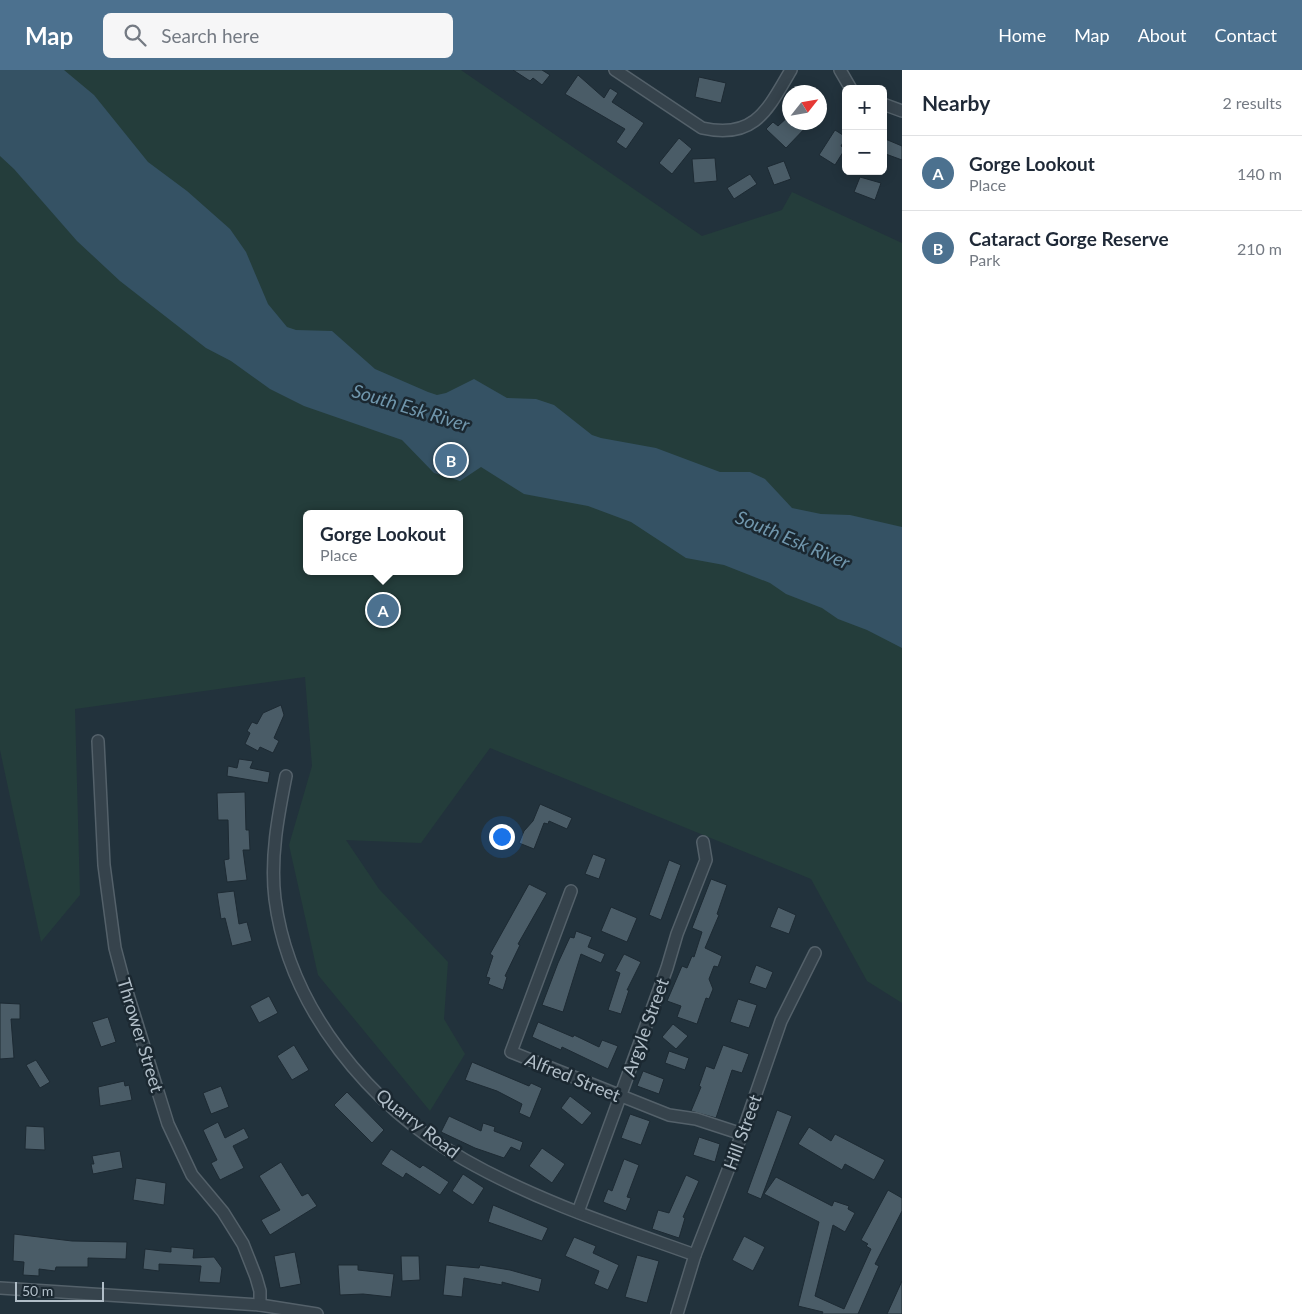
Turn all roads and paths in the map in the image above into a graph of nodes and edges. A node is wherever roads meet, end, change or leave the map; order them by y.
1 (615, 70) edge
2 (791, 70) edge
3 (840, 70) edge
4 (849, 85) edge
5 (887, 105) edge
6 (902, 111) edge
7 (98, 741) dead end
8 (286, 776) dead end
9 (702, 842) dead end
10 (571, 891) dead end
11 (815, 953) dead end
12 (620, 1096) junction
13 (742, 1134) junction
14 (578, 1212) junction
15 (696, 1254) junction
16 (0, 1288) edge
17 (260, 1305) junction
18 (317, 1314) edge
19 (677, 1314) edge

1 - 2 street
3 - 4 street
5 - 6 street
7 - 17 street, Thrower Street
8 - 14 street, Quarry Road
9 - 12 street, Argyle Street
10 - 12 street, Alfred Street
11 - 13 street, Hill Street
12 - 13 street, Alfred Street
12 - 14 street, Argyle Street
13 - 15 street, Hill Street
14 - 15 street, Quarry Road
15 - 19 street, Hill Street
16 - 17 street
17 - 18 street

